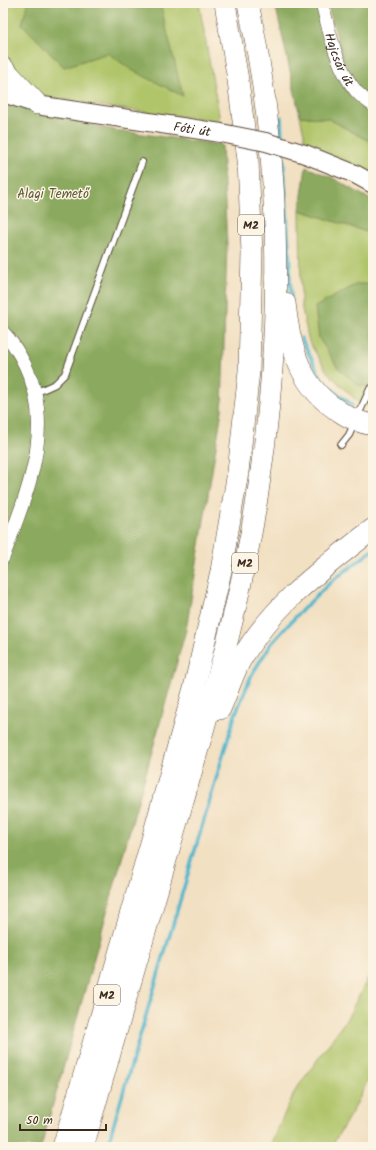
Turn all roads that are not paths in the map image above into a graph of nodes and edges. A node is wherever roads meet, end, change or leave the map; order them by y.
1 (212, 3) edge
2 (225, 3) edge
3 (248, 3) edge
4 (322, 3) edge
5 (3, 68) edge
6 (238, 80) junction
7 (4, 93) edge
8 (37, 104) junction
9 (373, 105) edge
10 (142, 162) dead end
11 (373, 184) edge
12 (275, 256) junction
13 (3, 332) edge
14 (373, 387) edge
15 (35, 392) junction
16 (364, 422) edge
17 (341, 445) dead end
18 (373, 529) edge
19 (3, 558) edge
20 (196, 756) junction
21 (63, 1147) edge
22 (83, 1147) edge

1 - 6 highway
2 - 6 highway, M2
3 - 12 highway, M2
4 - 9 street, Hajcsár út
5 - 8 highway
6 - 21 highway, M2
7 - 8 main road, Fóti út
8 - 11 main road, Fóti út, bridge
10 - 15 lane
12 - 16 highway
12 - 20 highway, M2
13 - 15 street
14 - 16 lane
15 - 19 street
16 - 17 lane
18 - 20 highway
20 - 22 highway, M2

